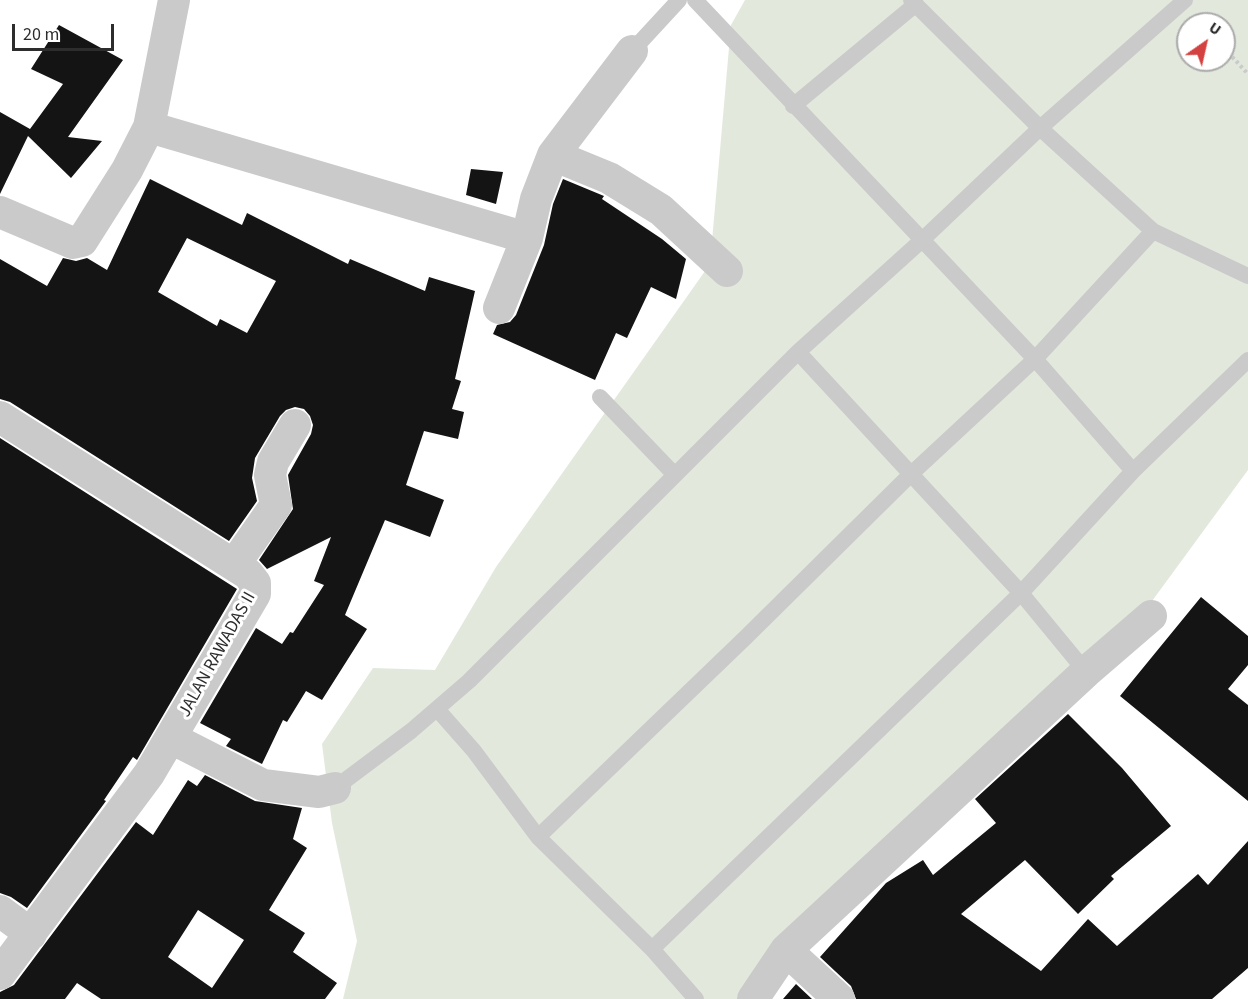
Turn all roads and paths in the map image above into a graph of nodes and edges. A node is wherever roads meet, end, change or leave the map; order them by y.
1 (174, 0) edge
2 (679, 0) edge
3 (695, 0) edge
4 (1185, 0) edge
5 (914, 2) edge
6 (632, 51) joint
7 (1236, 61) edge
8 (1248, 74) edge
9 (793, 106) junction
10 (149, 127) junction
11 (1040, 128) junction
12 (553, 155) junction
13 (0, 212) edge
14 (1152, 231) junction
15 (527, 238) junction
16 (921, 241) junction
17 (727, 271) dead end
18 (1248, 276) edge
19 (499, 308) dead end
20 (798, 352) junction
21 (1035, 359) junction
22 (1248, 360) edge
23 (600, 397) dead end
24 (0, 417) edge
25 (295, 425) dead end
26 (1133, 471) junction
27 (674, 474) junction
28 (910, 475) junction
29 (234, 565) junction
30 (1022, 593) junction
31 (1151, 616) dead end
32 (1086, 672) junction
33 (437, 709) junction
34 (171, 738) junction
35 (335, 788) joint
36 (538, 837) junction
37 (0, 911) edge
38 (31, 934) junction
39 (652, 949) junction
40 (786, 950) junction
41 (0, 974) edge
42 (696, 999) edge
43 (753, 999) edge
44 (839, 999) edge

1 - 10 street
2 - 6 lane
3 - 9 lane
4 - 11 lane
5 - 9 lane
5 - 11 lane
6 - 12 street
7 - 8 path
9 - 16 lane
10 - 13 street
10 - 15 street
11 - 14 lane
11 - 16 lane
12 - 15 street
12 - 17 street
14 - 18 lane
14 - 21 lane
15 - 19 street
16 - 20 lane
16 - 21 lane
20 - 27 lane
20 - 28 lane
21 - 26 lane
21 - 28 lane
22 - 26 lane
23 - 27 lane
24 - 29 street, JALAN RAWADAS II
25 - 29 street
26 - 30 lane
27 - 33 lane
28 - 30 lane
28 - 36 lane
29 - 34 street, JALAN RAWADAS II
30 - 32 lane
30 - 39 lane
31 - 32 street
32 - 40 street
33 - 35 lane
33 - 36 lane
34 - 35 street
34 - 38 street, JALAN RAWADAS II
36 - 39 lane
37 - 38 street
38 - 41 street, JALAN RAWADAS II
39 - 42 lane
40 - 43 street
40 - 44 street

